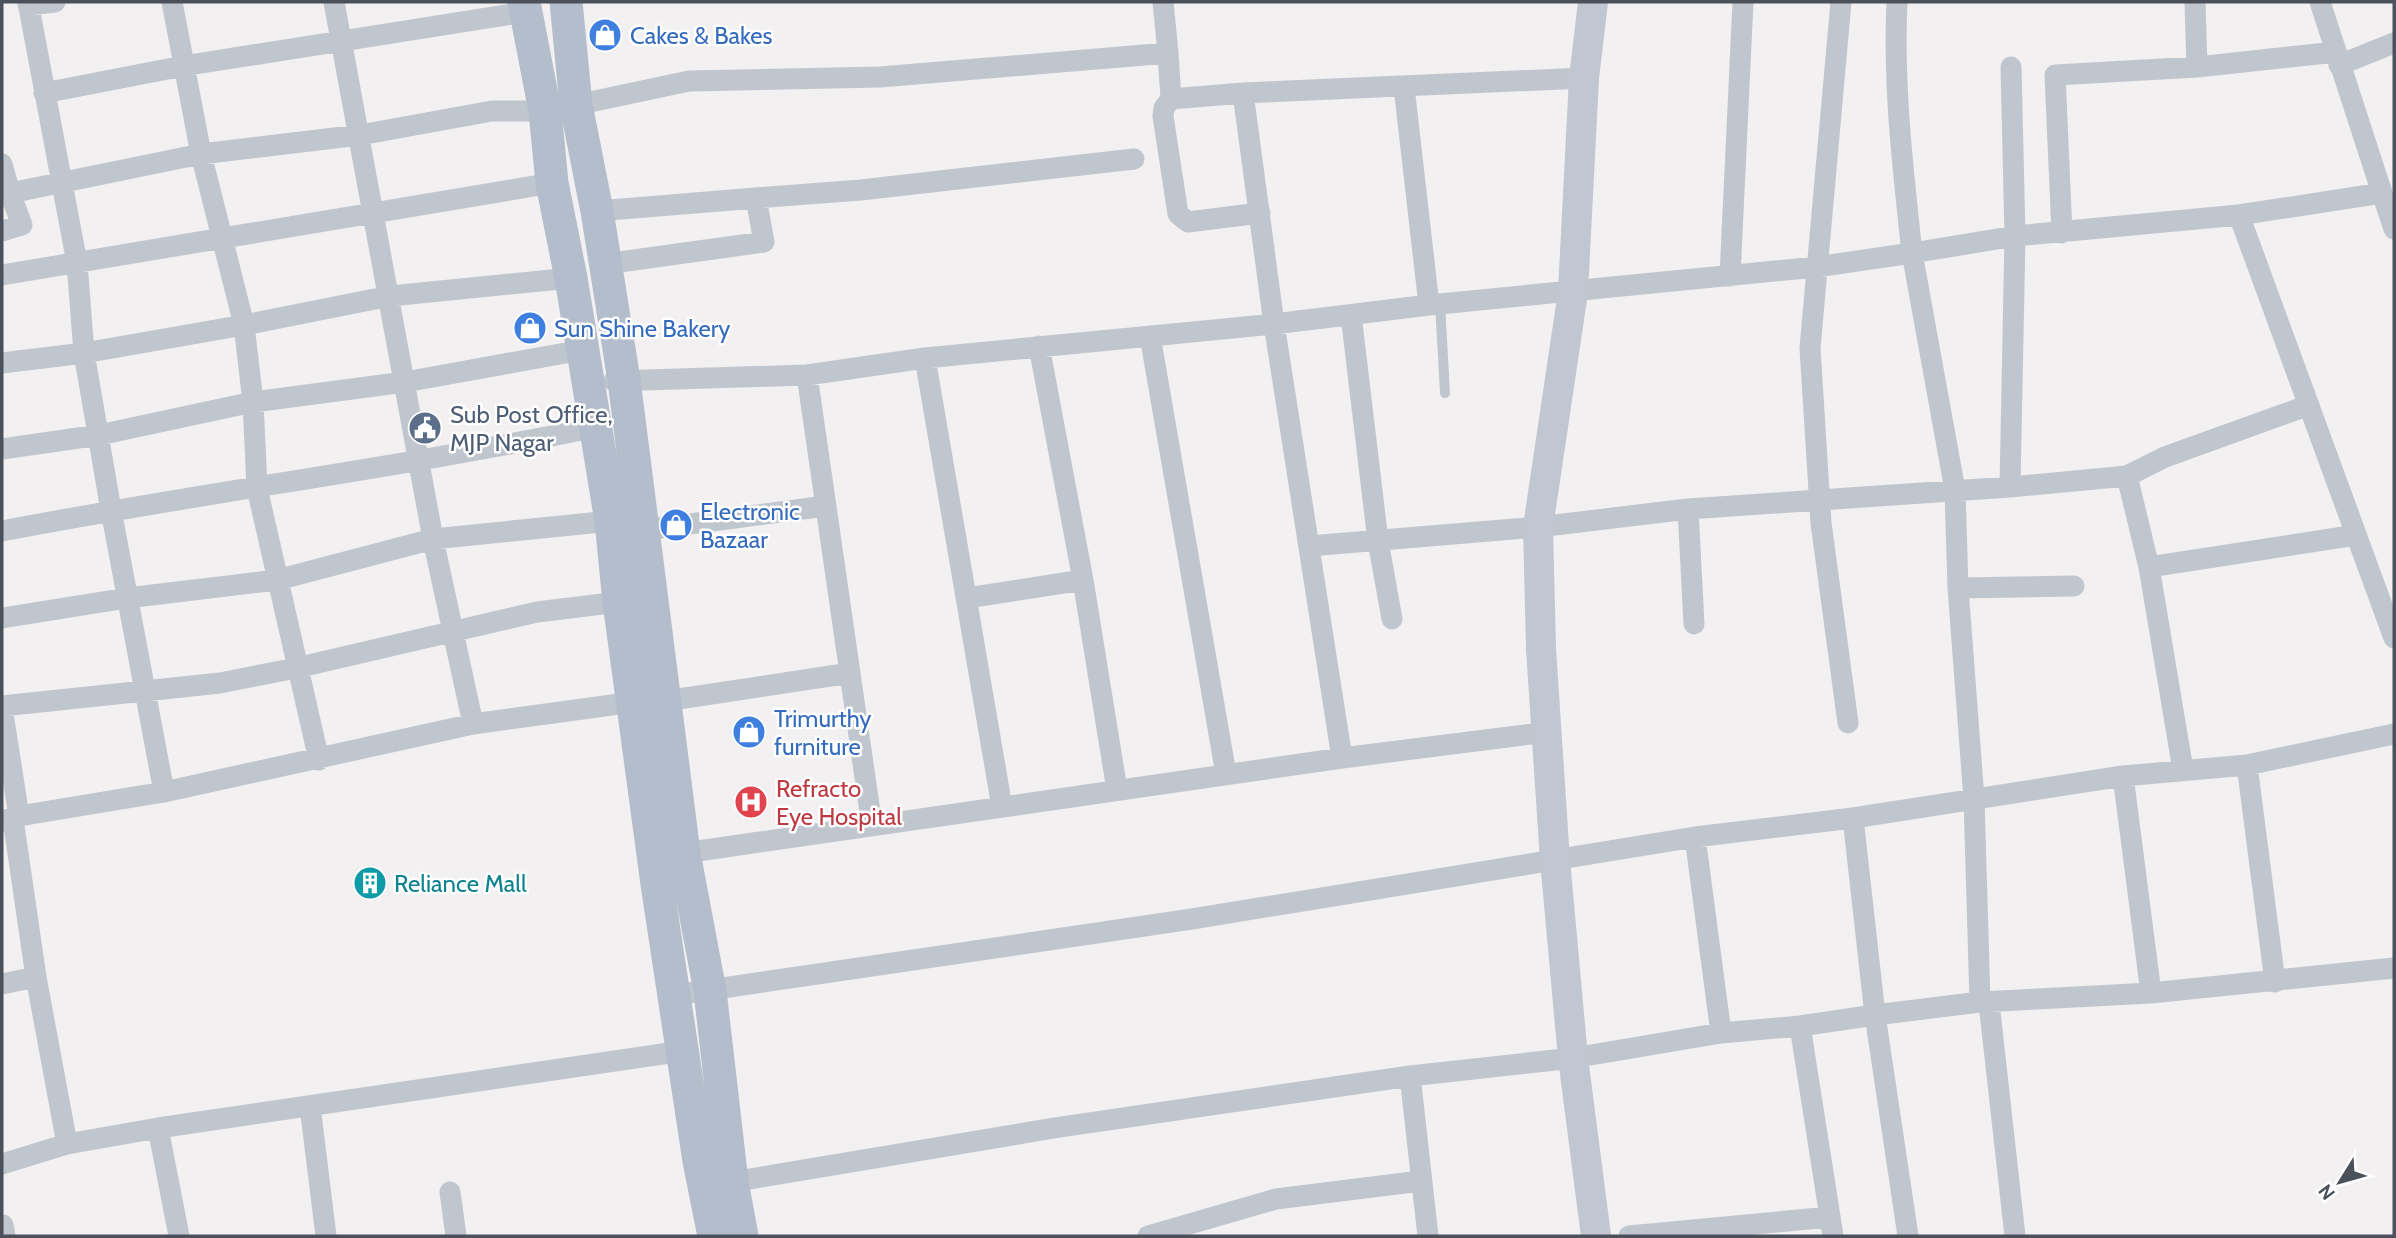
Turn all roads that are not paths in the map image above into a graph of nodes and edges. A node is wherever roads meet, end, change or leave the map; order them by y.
1 (55, 2) edge
2 (172, 2) edge
3 (334, 2) edge
4 (566, 2) edge
5 (1163, 2) edge
6 (1593, 2) edge
7 (1743, 2) edge
8 (1841, 2) edge
9 (1897, 2) edge
10 (2195, 2) edge
11 (2320, 2) edge
12 (28, 3) edge
13 (525, 7) edge
14 (343, 41) junction
15 (2394, 43) edge
16 (1168, 53) junction
17 (2337, 59) junction
18 (183, 66) junction
19 (2011, 66) dead end
20 (2197, 67) junction
21 (1584, 78) junction
22 (1405, 87) junction
23 (44, 93) junction
24 (1243, 93) junction
25 (1171, 99) junction
26 (561, 108) junction
27 (360, 135) junction
28 (201, 154) junction
29 (1134, 159) dead end
30 (2, 164) edge
31 (62, 183) junction
32 (552, 183) junction
33 (10, 193) junction
34 (2387, 197) edge
35 (757, 198) junction
36 (373, 211) junction
37 (597, 211) junction
38 (1260, 212) junction
39 (2239, 215) junction
40 (2394, 229) edge
41 (2, 231) edge
42 (2062, 233) junction
43 (2015, 236) junction
44 (223, 239) junction
45 (1912, 253) junction
46 (76, 263) junction
47 (605, 264) junction
48 (1816, 267) junction
49 (2, 275) edge
50 (1730, 276) junction
51 (571, 278) junction
52 (1573, 292) junction
53 (390, 296) junction
54 (1434, 305) junction
55 (1351, 315) junction
56 (1274, 324) junction
57 (243, 325) junction
58 (1150, 336) junction
59 (1039, 346) junction
60 (582, 350) junction
61 (84, 353) junction
62 (925, 358) junction
63 (2, 363) edge
64 (807, 375) junction
65 (624, 380) junction
66 (405, 382) junction
67 (589, 384) junction
68 (1445, 393) dead end
69 (253, 402) junction
70 (2309, 405) junction
71 (596, 427) junction
72 (99, 435) junction
73 (2, 449) edge
74 (418, 460) junction
75 (2127, 476) junction
76 (2010, 487) junction
77 (257, 488) junction
78 (1955, 490) junction
79 (1820, 499) junction
80 (826, 506) junction
81 (1688, 509) junction
82 (111, 510) junction
83 (611, 521) junction
84 (1538, 527) junction
85 (644, 530) junction
86 (2, 531) edge
87 (2356, 535) junction
88 (433, 539) junction
89 (1378, 541) junction
90 (1310, 546) junction
91 (2149, 567) junction
92 (277, 580) junction
93 (1083, 580) junction
94 (2074, 586) dead end
95 (1958, 588) junction
96 (127, 598) junction
97 (967, 598) junction
98 (619, 603) junction
99 (2, 618) edge
100 (1392, 619) dead end
101 (1694, 624) dead end
102 (453, 631) junction
103 (2394, 638) edge
104 (296, 668) junction
105 (850, 673) junction
106 (144, 691) junction
107 (649, 702) junction
108 (2, 706) edge
109 (1848, 723) dead end
110 (473, 724) junction
111 (1548, 733) junction
112 (2394, 734) edge
113 (1342, 758) junction
114 (318, 760) junction
115 (2247, 765) junction
116 (2183, 770) junction
117 (1226, 774) junction
118 (2123, 776) junction
119 (1117, 790) junction
120 (164, 792) junction
121 (1974, 799) junction
122 (1002, 807) junction
123 (1853, 818) junction
124 (11, 819) edge
125 (872, 826) junction
126 (1695, 837) junction
127 (684, 853) junction
128 (1555, 860) junction
129 (2394, 968) edge
130 (36, 977) junction
131 (2275, 982) junction
132 (2, 984) edge
133 (710, 991) junction
134 (2151, 993) junction
135 (675, 995) junction
136 (1985, 1003) junction
137 (1875, 1015) junction
138 (1800, 1026) junction
139 (1721, 1033) junction
140 (683, 1051) junction
141 (1573, 1058) junction
142 (1410, 1076) junction
143 (310, 1106) junction
144 (158, 1128) junction
145 (67, 1144) junction
146 (2, 1164) edge
147 (1421, 1181) junction
148 (732, 1182) junction
149 (450, 1192) dead end
150 (1832, 1226) edge
151 (179, 1236) edge
152 (326, 1236) edge
153 (456, 1236) edge
154 (714, 1236) edge
155 (742, 1236) edge
156 (1148, 1236) edge
157 (1428, 1236) edge
158 (1596, 1236) edge
159 (1629, 1236) edge
160 (1908, 1236) edge
161 (2015, 1236) edge

1 - 12 street
2 - 18 street
3 - 14 street
4 - 26 main road
5 - 16 street
6 - 21 street
7 - 50 street
8 - 48 street
9 - 45 street
10 - 20 street
11 - 17 street
12 - 23 street
13 - 14 street
13 - 26 main road
14 - 18 street
14 - 27 street
15 - 17 street
16 - 25 street
16 - 26 street
17 - 20 street
17 - 34 street
18 - 23 street
18 - 28 street
19 - 43 street
20 - 42 street
21 - 22 street
21 - 52 street
22 - 24 street
22 - 54 street
23 - 31 street
24 - 25 street
24 - 38 street
25 - 38 street
26 - 27 street
26 - 32 main road
26 - 37 main road
27 - 28 street
27 - 36 street
28 - 31 street
28 - 44 street
29 - 35 street
30 - 33 street
31 - 33 street
31 - 46 street
32 - 36 street
32 - 51 main road
33 - 41 street
34 - 39 street
34 - 40 street
35 - 37 street
35 - 47 street
36 - 44 street
36 - 53 street
37 - 47 main road
38 - 56 street
39 - 42 street
39 - 70 street
42 - 43 street
43 - 45 street
43 - 76 street
44 - 46 street
44 - 57 street
45 - 48 street
45 - 78 street
46 - 49 street
46 - 61 street
47 - 65 main road
48 - 50 street
48 - 79 street
50 - 52 street
51 - 53 street
51 - 60 main road
52 - 54 street
52 - 84 street
53 - 57 street
53 - 66 street
54 - 55 street
54 - 68 lane
55 - 56 street
55 - 89 street
56 - 58 street
56 - 90 street
57 - 61 street
57 - 69 street
58 - 59 street
58 - 117 street
59 - 62 street
59 - 93 street
60 - 66 street
60 - 67 main road
61 - 63 street
61 - 72 street
62 - 64 street
62 - 97 street
64 - 65 street
64 - 80 street
65 - 67 street
65 - 85 main road
66 - 69 street
66 - 74 street
67 - 71 main road
69 - 72 street
69 - 77 street
70 - 75 street
70 - 87 street
71 - 74 street
71 - 83 main road
72 - 73 street
72 - 82 street
74 - 77 street
74 - 88 street
75 - 76 street
75 - 91 street
76 - 78 street
77 - 82 street
77 - 92 street
78 - 79 street
78 - 95 street
79 - 81 street
79 - 109 street
80 - 85 street
80 - 105 street
81 - 84 street
81 - 101 street
82 - 86 street
82 - 96 street
83 - 88 street
83 - 98 main road
84 - 89 street
84 - 111 street
85 - 107 main road
87 - 91 street
87 - 103 street
88 - 92 street
88 - 102 street
89 - 90 street
89 - 100 street
90 - 113 street
91 - 116 street
92 - 96 street
92 - 104 street
93 - 97 street
93 - 119 street
94 - 95 street
95 - 121 street
96 - 99 street
96 - 106 street
97 - 122 street
98 - 102 street
98 - 107 main road
102 - 104 street
102 - 110 street
104 - 106 street
104 - 114 street
105 - 107 street
105 - 125 street
106 - 108 street
106 - 120 street
107 - 110 street
107 - 127 main road
107 - 135 main road
108 - 124 street
110 - 114 street
111 - 113 street
111 - 128 street
112 - 115 street
113 - 117 street
114 - 120 street
115 - 116 street
115 - 131 street
116 - 118 street
117 - 119 street
118 - 121 street
118 - 134 street
119 - 122 street
120 - 124 street
121 - 123 street
121 - 136 street
122 - 125 street
123 - 126 street
123 - 137 street
124 - 130 street
125 - 127 street
126 - 128 street
126 - 139 street
127 - 133 main road
128 - 133 street
128 - 141 street
129 - 131 street
130 - 132 street
130 - 145 street
131 - 134 street
133 - 135 street
133 - 148 main road
134 - 136 street
135 - 140 main road
136 - 137 street
136 - 161 street
137 - 138 street
137 - 160 street
138 - 139 street
138 - 150 street
139 - 141 street
140 - 143 street
140 - 154 main road
141 - 142 street
141 - 158 street
142 - 147 street
142 - 148 street
143 - 144 street
143 - 152 street
144 - 145 street
144 - 151 street
145 - 146 street
147 - 156 street
147 - 157 street
148 - 155 main road
149 - 153 street
150 - 159 street

